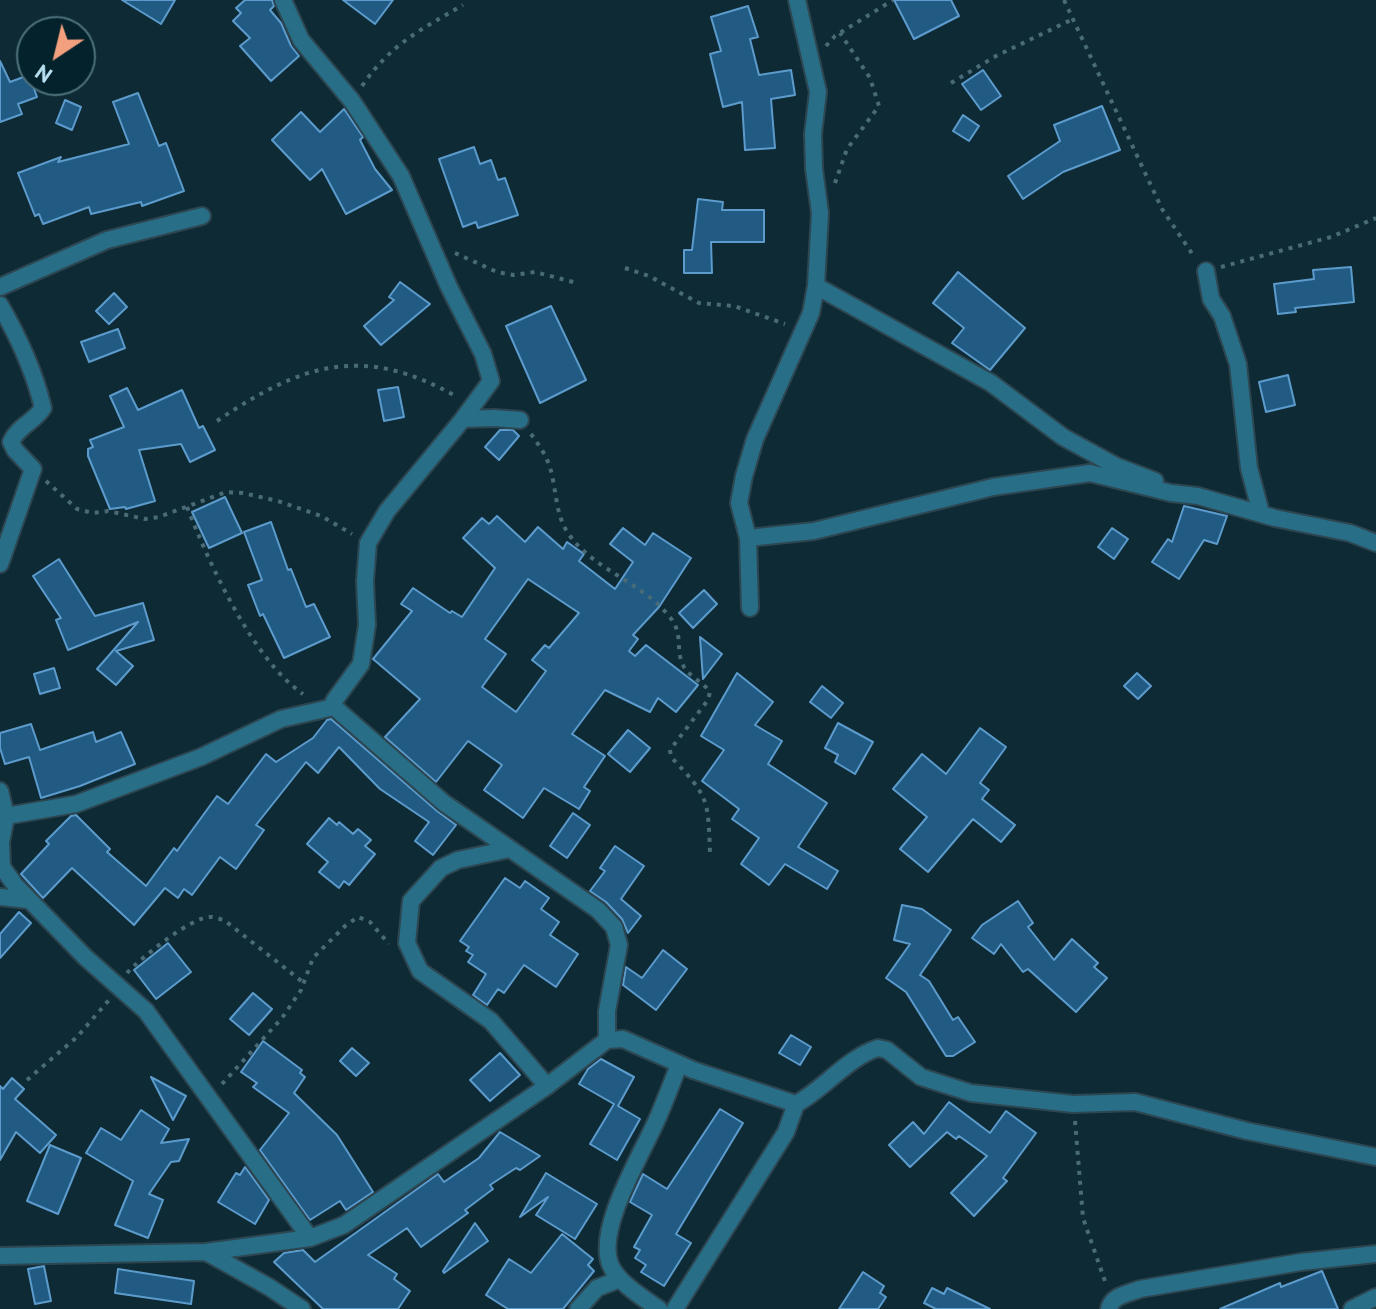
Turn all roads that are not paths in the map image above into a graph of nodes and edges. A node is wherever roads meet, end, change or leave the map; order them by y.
1 (283, 0) edge
2 (797, 0) edge
3 (202, 216) dead end
4 (1206, 271) road end
5 (816, 286) junction
6 (0, 287) edge
7 (0, 305) edge
8 (468, 413) junction
9 (520, 420) road end
10 (1182, 494) junction
11 (1261, 513) junction
12 (748, 538) junction
13 (1376, 543) edge
14 (0, 564) edge
15 (750, 608) dead end
16 (330, 708) junction
17 (0, 791) edge
18 (6, 816) junction
19 (510, 849) junction
20 (0, 897) edge
21 (28, 900) junction
22 (607, 1040) junction
23 (679, 1064) junction
24 (547, 1086) junction
25 (796, 1104) junction
26 (1376, 1157) edge
27 (310, 1238) junction
28 (206, 1252) junction
29 (1376, 1254) edge
30 (0, 1256) edge
31 (620, 1279) junction
32 (1376, 1297) edge
33 (1110, 1305) edge
34 (302, 1309) edge
35 (578, 1309) edge
36 (659, 1309) edge
37 (675, 1309) edge
38 (1352, 1309) edge

1 - 8 street
2 - 5 street
3 - 6 street
4 - 11 street
5 - 10 street
5 - 12 street
7 - 14 street
8 - 9 street
8 - 16 street
10 - 11 street
10 - 12 street
11 - 13 street
12 - 15 street
16 - 18 street
16 - 19 street
17 - 18 street
18 - 21 street
19 - 22 street
19 - 24 street
20 - 21 street
21 - 27 street
22 - 23 street
22 - 24 street
23 - 25 street
23 - 31 street
24 - 27 street
25 - 26 street
25 - 37 street
27 - 28 street
28 - 30 street
28 - 34 street
29 - 33 street
31 - 35 street
31 - 36 street
32 - 38 street

